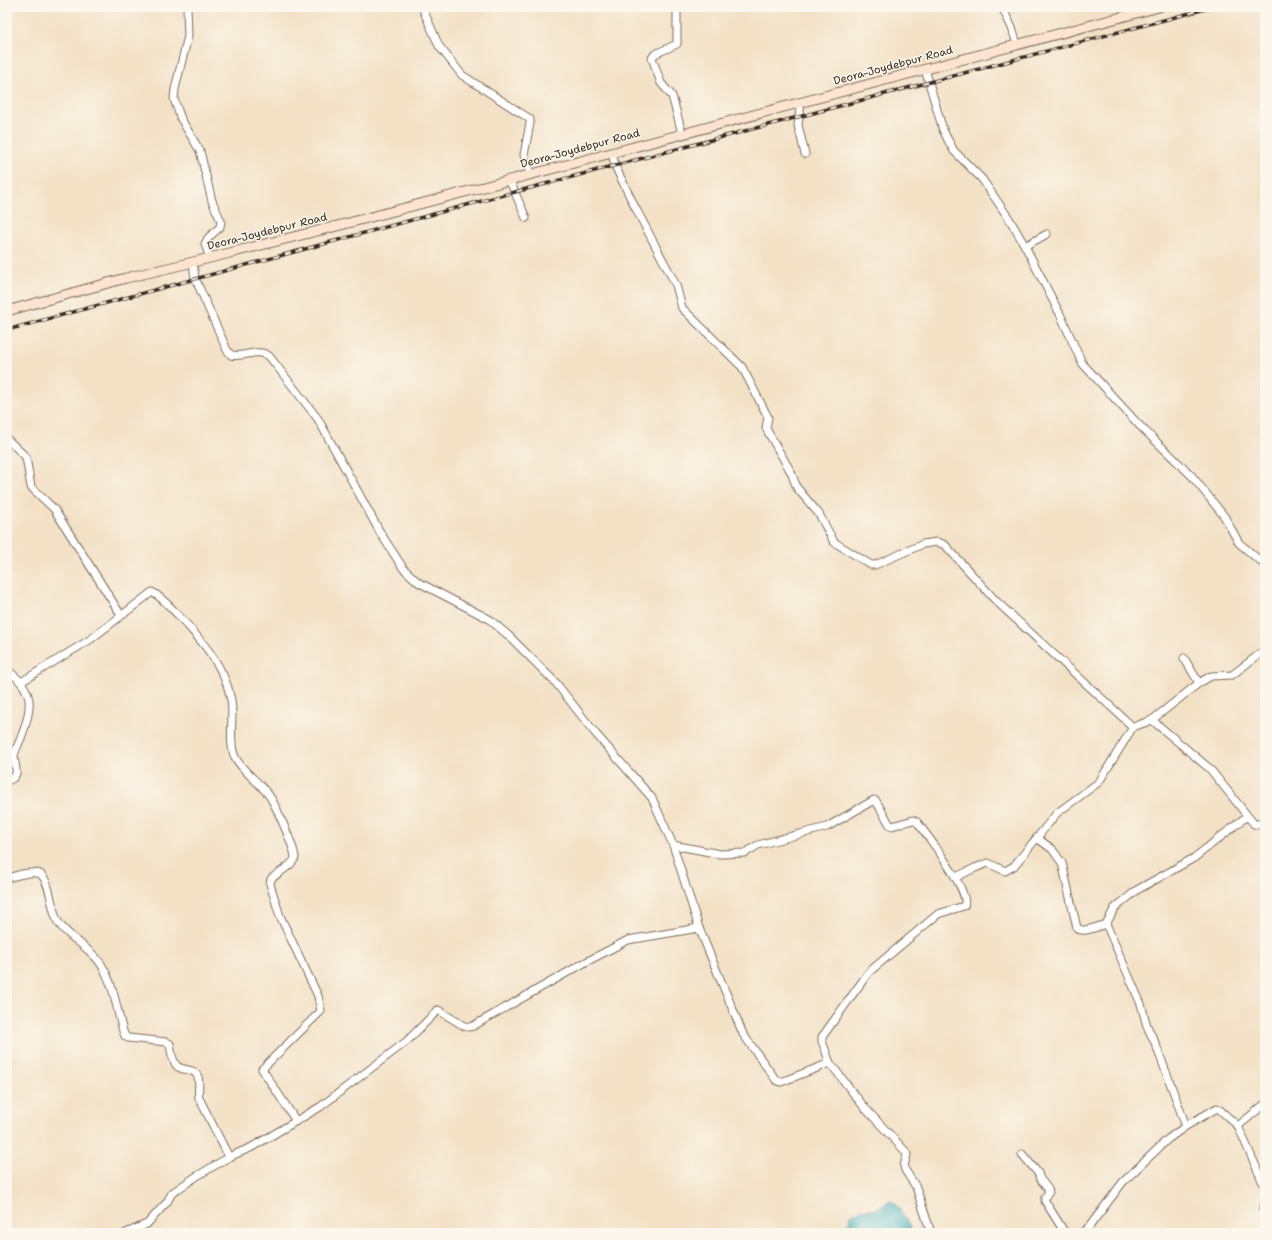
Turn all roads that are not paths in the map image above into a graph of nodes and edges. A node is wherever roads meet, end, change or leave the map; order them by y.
1 (187, 7) edge
2 (422, 7) edge
3 (677, 7) edge
4 (1002, 7) edge
5 (1159, 7) edge
6 (1017, 44) junction
7 (925, 69) junction
8 (801, 102) junction
9 (682, 134) junction
10 (612, 152) junction
11 (805, 154) dead end
12 (530, 174) junction
13 (509, 179) junction
14 (526, 218) dead end
15 (1047, 234) dead end
16 (1025, 246) junction
17 (210, 258) junction
18 (193, 262) junction
19 (7, 311) edge
20 (7, 439) edge
21 (1265, 565) edge
22 (121, 615) junction
23 (1265, 650) edge
24 (1184, 658) dead end
25 (7, 670) edge
26 (20, 682) junction
27 (1199, 683) junction
28 (1152, 720) junction
29 (1133, 727) junction
30 (7, 781) edge
31 (1247, 816) junction
32 (1265, 819) edge
33 (1038, 838) junction
34 (673, 845) junction
35 (956, 877) junction
36 (7, 878) edge
37 (1106, 924) junction
38 (699, 928) junction
39 (830, 1063) junction
40 (1264, 1106) edge
41 (296, 1121) junction
42 (1186, 1126) junction
43 (1238, 1126) junction
44 (1022, 1154) dead end
45 (229, 1157) junction
46 (1265, 1187) edge
47 (1265, 1203) edge
48 (1265, 1211) edge
49 (126, 1233) edge
50 (931, 1233) edge
51 (1065, 1233) edge
52 (1082, 1233) edge

1 - 17 street
2 - 12 street
3 - 9 street
4 - 6 street
5 - 6 street, Deora-Joydebpur Road
6 - 7 street, Deora-Joydebpur Road
7 - 8 street, Deora-Joydebpur Road
7 - 16 street
8 - 9 street, Deora-Joydebpur Road
8 - 11 street
9 - 10 street, Deora-Joydebpur Road
10 - 12 street, Deora-Joydebpur Road
10 - 29 street
12 - 13 street, Deora-Joydebpur Road
13 - 14 street
13 - 17 street, Deora-Joydebpur Road
15 - 16 street
16 - 21 street
17 - 18 street, Deora-Joydebpur Road
18 - 19 street, Deora-Joydebpur Road
18 - 34 street
20 - 22 street
22 - 26 street
22 - 41 street
23 - 27 street
24 - 27 street
25 - 26 street
26 - 30 street
27 - 28 street
28 - 29 street
28 - 31 street
29 - 33 street
31 - 32 street
31 - 37 street
33 - 35 street
33 - 37 street
34 - 35 street
34 - 38 street
35 - 39 street
36 - 45 street
37 - 42 street
38 - 39 street
38 - 41 street
39 - 50 street
40 - 43 street
41 - 45 street
42 - 43 street
42 - 52 street
43 - 46 street
44 - 51 street
45 - 49 street
47 - 48 street

